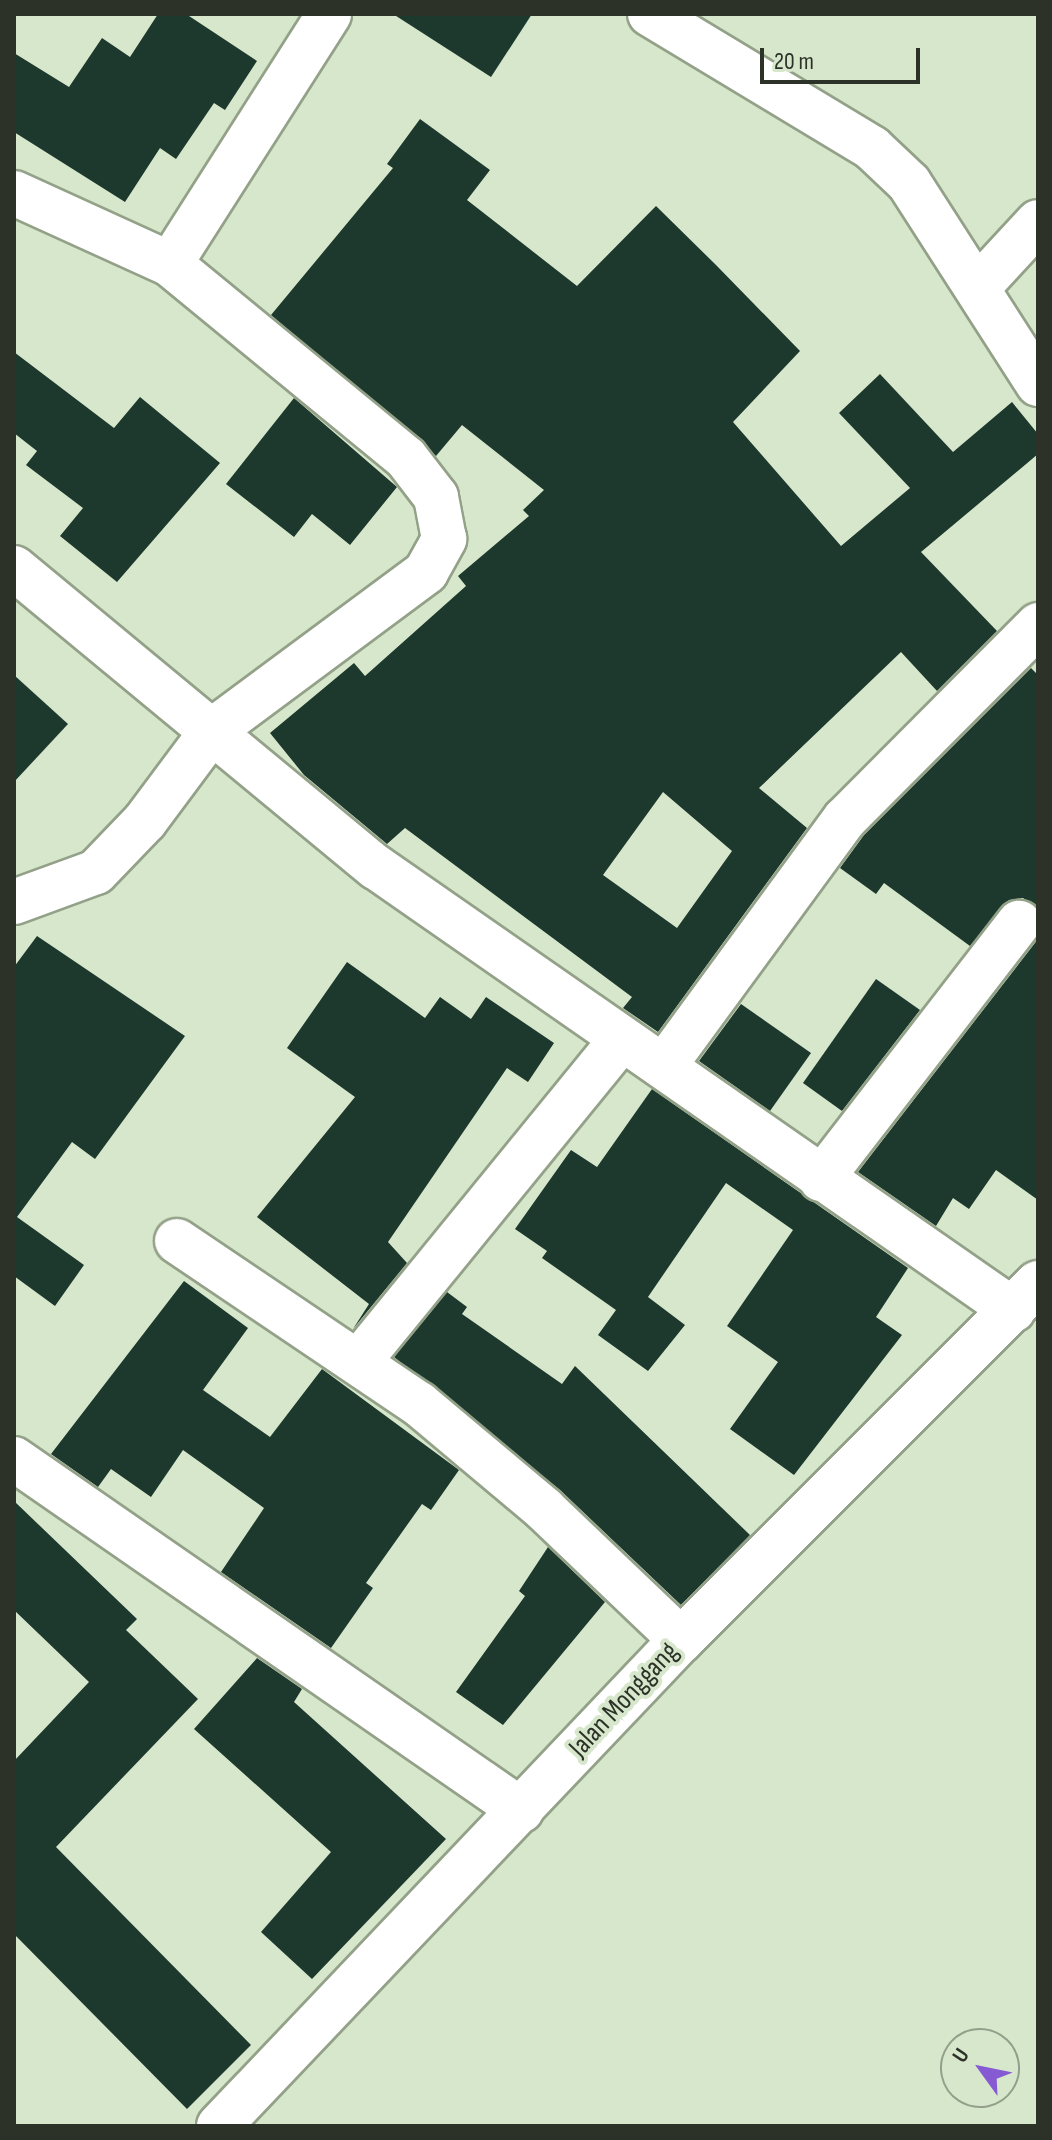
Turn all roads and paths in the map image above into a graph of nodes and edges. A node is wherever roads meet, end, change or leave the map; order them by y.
1 (329, 14) edge
2 (650, 14) edge
3 (14, 193) edge
4 (1038, 222) edge
5 (170, 264) junction
6 (978, 287) junction
7 (1038, 384) edge
8 (14, 568) edge
9 (1038, 625) edge
10 (212, 731) junction
11 (14, 902) edge
12 (1019, 923) dead end
13 (622, 1039) junction
14 (664, 1066) junction
15 (821, 1179) junction
16 (177, 1241) dead end
17 (1026, 1296) edge
18 (360, 1360) junction
19 (14, 1459) edge
20 (681, 1640) junction
21 (521, 1810) junction
22 (219, 2126) edge

1 - 5 street
2 - 6 street
3 - 5 street
4 - 6 street
5 - 10 street
6 - 7 street
8 - 10 street
9 - 14 street
10 - 11 street
10 - 13 street
12 - 15 street
13 - 14 street
13 - 18 street
14 - 15 street
15 - 17 street
16 - 18 street
17 - 20 street, Jalan Monggang
18 - 20 street
19 - 21 street
20 - 21 street, Jalan Monggang
21 - 22 street, Jalan Monggang

